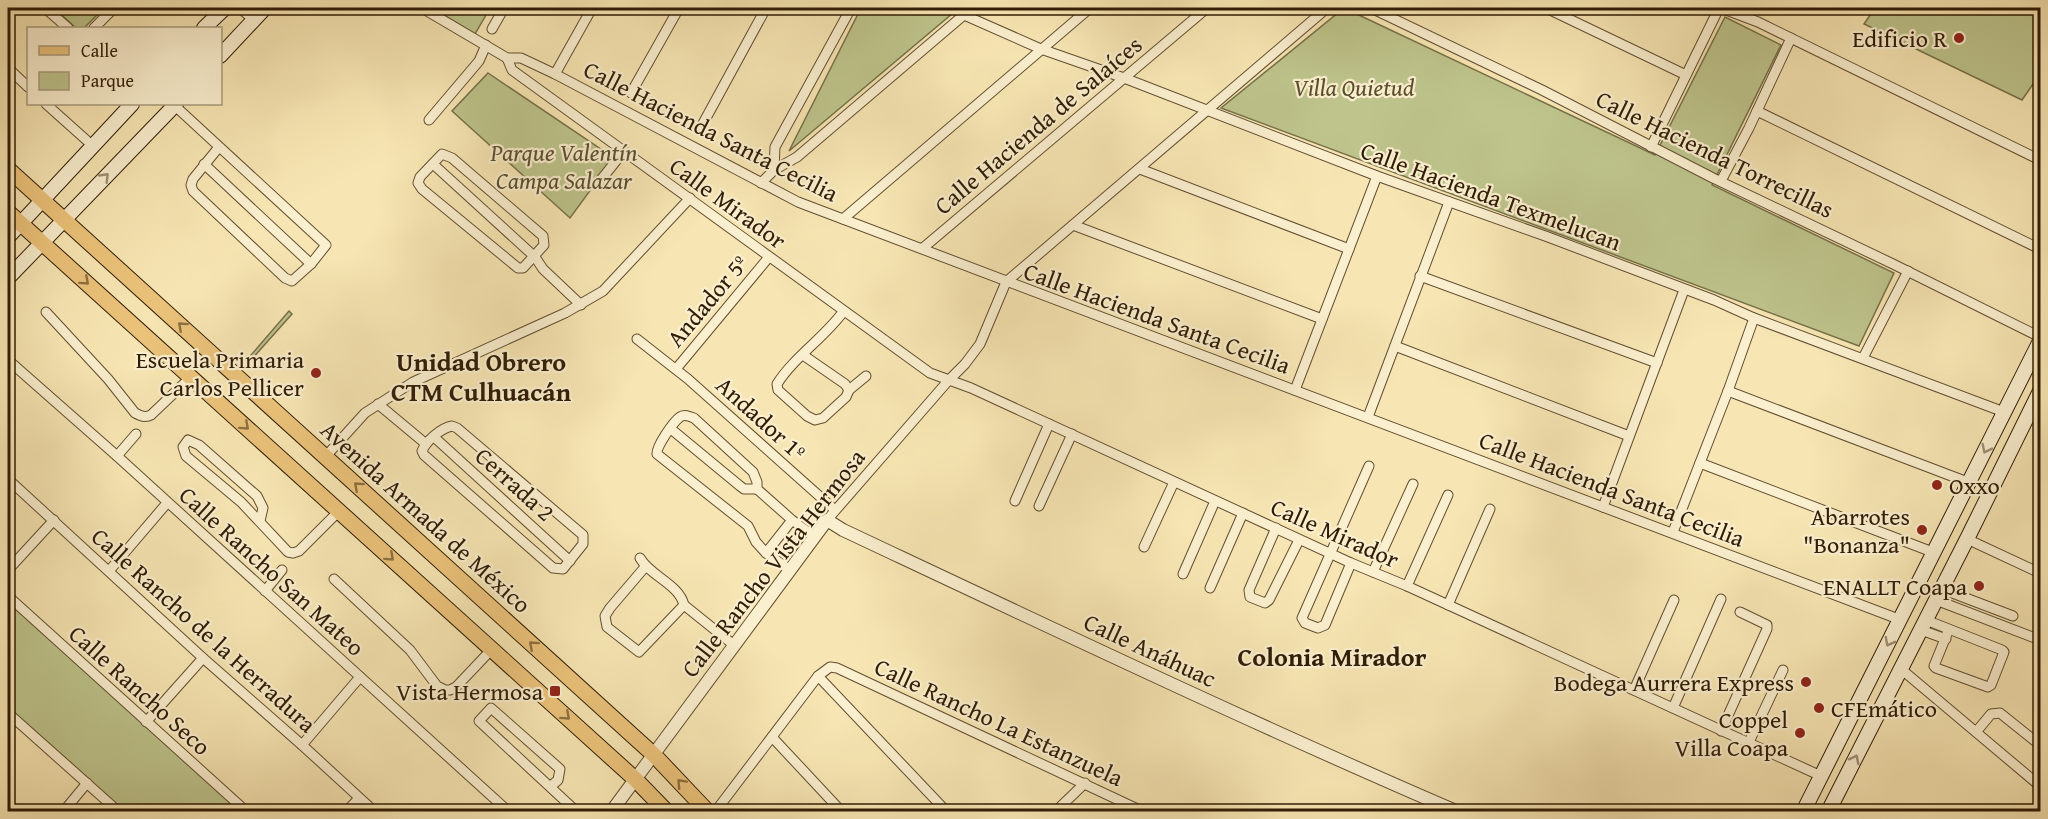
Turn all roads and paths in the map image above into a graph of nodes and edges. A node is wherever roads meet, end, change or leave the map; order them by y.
1 (45, 8) edge
2 (114, 8) edge
3 (225, 8) edge
4 (240, 8) edge
5 (265, 8) edge
6 (422, 8) edge
7 (504, 8) edge
8 (592, 8) edge
9 (679, 8) edge
10 (766, 8) edge
11 (851, 8) edge
12 (972, 8) edge
13 (1090, 8) edge
14 (1207, 8) edge
15 (1327, 8) edge
16 (1371, 8) edge
17 (1546, 8) edge
18 (1720, 8) edge
19 (964, 15) junction
20 (254, 20) junction
21 (67, 27) edge
22 (95, 27) edge
23 (205, 27) edge
24 (492, 29) dead end
25 (1791, 38) junction
26 (486, 45) junction
27 (1041, 49) junction
28 (222, 54) edge
29 (507, 58) junction
30 (8, 68) edge
31 (555, 74) junction
32 (1686, 75) junction
33 (1124, 78) junction
34 (27, 86) edge
35 (632, 93) dead end
36 (47, 105) edge
37 (131, 105) edge
38 (174, 105) edge
39 (176, 105) edge
40 (1208, 111) junction
41 (1757, 111) junction
42 (429, 120) dead end
43 (700, 129) dead end
44 (93, 146) junction
45 (219, 147) junction
46 (1651, 147) junction
47 (624, 152) junction
48 (2040, 160) edge
49 (204, 164) junction
50 (433, 164) junction
51 (8, 169) edge
52 (1140, 169) junction
53 (774, 170) junction
54 (1377, 176) junction
55 (600, 181) dead end
56 (1721, 182) junction
57 (761, 183) junction
58 (690, 198) junction
59 (42, 200) junction
60 (1449, 202) junction
61 (8, 212) edge
62 (64, 219) junction
63 (843, 219) junction
64 (20, 223) junction
65 (1073, 225) junction
66 (8, 237) edge
67 (42, 242) junction
68 (923, 248) junction
69 (1349, 249) junction
70 (2040, 249) edge
71 (535, 257) junction
72 (769, 257) junction
73 (311, 264) junction
74 (1908, 271) junction
75 (1420, 276) junction
76 (8, 278) edge
77 (1006, 282) junction
78 (1684, 290) junction
79 (580, 304) junction
80 (46, 312) dead end
81 (843, 312) junction
82 (1322, 318) junction
83 (1754, 318) junction
84 (638, 339) dead end
85 (2040, 339) edge
86 (1395, 346) junction
87 (803, 355) junction
88 (1863, 358) junction
89 (8, 360) edge
90 (1657, 363) junction
91 (676, 369) junction
92 (866, 376) dead end
93 (191, 377) junction
94 (948, 381) junction
95 (849, 390) junction
96 (1295, 390) junction
97 (1728, 391) junction
98 (2040, 391) edge
99 (378, 404) junction
100 (2004, 412) junction
101 (1368, 417) junction
102 (1049, 424) junction
103 (671, 429) junction
104 (136, 434) dead end
105 (1072, 434) junction
106 (1629, 436) junction
107 (434, 437) junction
108 (426, 444) junction
109 (117, 456) junction
110 (326, 456) junction
111 (1700, 463) junction
112 (1369, 466) dead end
113 (8, 478) edge
114 (1174, 483) junction
115 (1971, 483) junction
116 (1413, 484) dead end
117 (757, 489) junction
118 (1448, 495) dead end
119 (1015, 501) dead end
120 (1215, 501) junction
121 (167, 503) junction
122 (1039, 506) dead end
123 (1603, 507) junction
124 (1490, 509) dead end
125 (836, 510) junction
126 (339, 511) junction
127 (1244, 513) junction
128 (54, 520) junction
129 (792, 520) junction
130 (827, 520) junction
131 (260, 521) junction
132 (1276, 528) junction
133 (1673, 532) junction
134 (815, 537) junction
135 (1967, 539) junction
136 (1299, 540) junction
137 (1144, 547) dead end
138 (766, 553) junction
139 (1935, 553) junction
140 (1330, 554) junction
141 (570, 561) junction
142 (1351, 563) junction
143 (8, 570) edge
144 (282, 570) dead end
145 (790, 570) junction
146 (109, 571) junction
147 (1373, 572) junction
148 (2040, 573) edge
149 (1183, 574) dead end
150 (334, 579) dead end
151 (1407, 586) junction
152 (1210, 588) dead end
153 (265, 591) junction
154 (1939, 595) junction
155 (8, 596) edge
156 (1721, 599) dead end
157 (1674, 600) dead end
158 (684, 605) junction
159 (1448, 605) junction
160 (1740, 612) dead end
161 (2013, 616) dead end
162 (1901, 620) junction
163 (1924, 625) junction
164 (1949, 629) junction
165 (1946, 639) junction
166 (2040, 640) edge
167 (735, 646) junction
168 (492, 649) junction
169 (203, 658) junction
170 (1901, 669) junction
171 (1783, 670) dead end
172 (818, 676) junction
173 (360, 677) junction
174 (1634, 690) junction
175 (1673, 708) junction
176 (8, 713) edge
177 (146, 722) junction
178 (1721, 731) junction
179 (1976, 732) junction
180 (772, 737) junction
181 (1749, 742) junction
182 (302, 745) junction
183 (2040, 745) edge
184 (654, 755) junction
185 (1821, 776) junction
186 (635, 779) junction
187 (87, 783) junction
188 (1085, 783) junction
189 (2040, 786) edge
190 (550, 787) junction
191 (359, 798) junction
192 (63, 812) edge
193 (119, 812) edge
194 (247, 812) edge
195 (346, 812) edge
196 (375, 812) edge
197 (509, 812) edge
198 (577, 812) edge
199 (611, 812) edge
200 (667, 812) edge
201 (708, 812) edge
202 (714, 812) edge
203 (842, 812) edge
204 (947, 812) edge
205 (1055, 812) edge
206 (1144, 812) edge
207 (1458, 812) edge
208 (1803, 812) edge
209 (1828, 812) edge

1 - 21 street
2 - 22 street
3 - 23 main road
4 - 20 street
5 - 20 main road
6 - 26 street, Calle Hacienda Santa Cecilia
7 - 24 street
8 - 31 street
9 - 35 street
10 - 43 street
11 - 53 street
12 - 19 street
13 - 27 street
14 - 33 street, Calle Hacienda de Salaíces
15 - 40 street
16 - 46 street, Calle Hacienda Torrecillas
17 - 32 street
18 - 25 street
18 - 32 street
19 - 27 street, Calle Hacienda Texmelucan
19 - 53 street
20 - 28 main road
25 - 41 street
25 - 48 street
26 - 29 street, Calle Hacienda Santa Cecilia
26 - 42 street
27 - 33 street, Calle Hacienda Texmelucan
27 - 63 street
29 - 31 street, Calle Hacienda Santa Cecilia
29 - 47 street, Calle Mirador
30 - 34 street
31 - 57 street, Calle Hacienda Santa Cecilia
32 - 46 street
33 - 40 street, Calle Hacienda Texmelucan
33 - 68 street, Calle Hacienda de Salaíces
36 - 44 street
37 - 44 main road
62 -> 38 main road
39 - 45 street
40 - 52 street
40 - 54 street, Calle Hacienda Texmelucan
41 - 56 street
41 - 70 street
44 - 59 main road
45 - 49 street
45 - 73 street
46 - 56 street, Calle Hacienda Torrecillas
47 - 55 street
47 - 58 street, Calle Mirador
49 - 73 street
49 - 73 street
50 - 71 street
50 - 71 street
50 - 71 street
51 - 59 main road, Avenida Armada de México
52 - 65 street
52 - 69 street
53 - 57 street
54 - 60 street, Calle Hacienda Texmelucan
54 - 69 street
56 - 74 street, Calle Hacienda Torrecillas
57 - 63 street, Calle Hacienda Santa Cecilia
58 - 72 street, Calle Mirador
58 - 79 street
59 - 62 main road, Avenida Armada de México
59 - 64 main road
60 - 75 street
60 - 78 street, Calle Hacienda Texmelucan
61 - 64 main road
62 - 67 main road
110 -> 62 main road, Avenida Armada de México
63 - 68 street, Calle Hacienda Santa Cecilia
64 - 66 main road
64 - 67 main road
65 - 77 street
65 - 82 street
67 - 76 main road
67 -> 93 main road
68 - 77 street, Calle Hacienda Santa Cecilia
69 - 82 street
71 - 79 street
72 - 81 street, Calle Mirador
72 - 91 street, Andador 5º
74 - 85 street, Calle Hacienda Torrecillas
74 - 88 street
75 - 86 street
75 - 90 street
77 - 94 street, Calle Rancho Vista Hermosa
77 - 96 street, Calle Hacienda Santa Cecilia
78 - 83 street, Calle Hacienda Texmelucan
78 - 90 street
79 - 99 street
80 - 93 street
81 - 87 street
81 - 94 street, Calle Mirador
82 - 96 street
83 - 88 street, Calle Hacienda Texmelucan
83 - 97 street
84 - 91 street, Andador 1º
85 - 100 main road
86 - 101 street
86 - 106 street
87 - 95 street
87 - 95 street
88 - 100 street, Calle Hacienda Texmelucan
89 - 109 street, Calle Rancho San Mateo
90 - 106 street
91 - 125 street, Andador 1º
92 - 95 street
93 -> 126 main road
94 - 102 street, Calle Mirador
94 - 125 street, Calle Rancho Vista Hermosa
96 - 101 street, Calle Hacienda Santa Cecilia
97 - 111 street
97 - 115 street
98 - 135 main road
99 - 108 street
99 - 110 street
100 -> 115 main road
101 - 123 street, Calle Hacienda Santa Cecilia
102 - 105 street, Calle Mirador
102 - 119 street
103 - 117 street
103 - 117 street
103 - 138 street
104 - 109 street
105 - 114 street, Calle Mirador
105 - 122 street
106 - 123 street
107 - 108 street
107 - 141 street, Cerrada 2
107 - 141 street
108 - 141 street
109 - 121 street, Calle Rancho San Mateo
184 -> 110 main road, Avenida Armada de México
111 - 133 street
111 - 139 street
112 - 140 street
113 - 128 street, Calle Rancho de la Herradura
114 - 120 street, Calle Mirador
114 - 137 street
115 - 139 main road
116 - 147 street
117 - 129 street
118 - 151 street
120 - 127 street, Calle Mirador
120 - 149 street
121 - 146 street
121 - 153 street, Calle Rancho San Mateo
123 - 133 street, Calle Hacienda Santa Cecilia
124 - 159 street
125 - 130 street, Calle Rancho Vista Hermosa
126 - 131 street
126 -> 168 main road
127 - 132 street, Calle Mirador
127 - 152 street
128 - 143 street
128 - 146 street, Calle Rancho de la Herradura
129 - 134 street
129 - 138 street
130 - 134 street, Calle Rancho Vista Hermosa
130 - 207 street, Calle Anáhuac
131 - 131 street
132 - 136 street, Calle Mirador
132 - 136 street
133 - 162 street, Calle Hacienda Santa Cecilia
134 - 145 street, Calle Rancho Vista Hermosa
135 - 148 street
135 - 154 main road
136 - 140 street, Calle Mirador
138 - 145 street
139 - 162 main road
140 - 142 street, Calle Mirador
140 - 142 street
142 - 147 street, Calle Mirador
144 - 153 street
145 - 167 street, Calle Rancho Vista Hermosa
146 - 169 street, Calle Rancho de la Herradura
147 - 151 street, Calle Mirador
150 - 168 street
151 - 159 street, Calle Mirador
153 - 173 street, Calle Rancho San Mateo
154 - 161 street
154 - 163 main road
154 - 166 street
155 - 177 street, Calle Rancho Seco
156 - 175 street
157 - 174 street
158 - 158 street
158 - 167 street
159 - 174 street, Calle Mirador
160 - 178 street
162 -> 185 main road
163 - 164 street
163 - 165 street
163 - 170 main road
164 - 165 street
164 - 165 street
167 - 184 street, Calle Rancho Vista Hermosa
168 -> 186 main road
169 - 177 street
169 - 182 street, Calle Rancho de la Herradura
170 - 179 street
209 -> 170 main road
171 - 181 street
172 - 180 street
172 - 188 street, Calle Rancho La Estanzuela
172 - 204 street
173 - 182 street
173 - 197 street, Calle Rancho San Mateo
174 - 175 street, Calle Mirador
175 - 178 street, Calle Mirador
176 - 187 street
177 - 194 street, Calle Rancho Seco
178 - 181 street, Calle Mirador
179 - 183 street
179 - 189 street
180 - 202 street
180 - 203 street
181 - 185 street, Calle Mirador
182 - 191 street, Calle Rancho de la Herradura
184 - 186 street, Calle Rancho Vista Hermosa
201 -> 184 main road, Avenida Armada de México
185 - 208 main road
186 - 199 street, Calle Rancho Vista Hermosa
186 - 200 main road
187 - 192 street
187 - 193 street
188 - 205 street
188 - 206 street, Calle Rancho La Estanzuela
190 - 190 street
190 - 198 street
191 - 195 street
191 - 196 street, Calle Rancho de la Herradura

